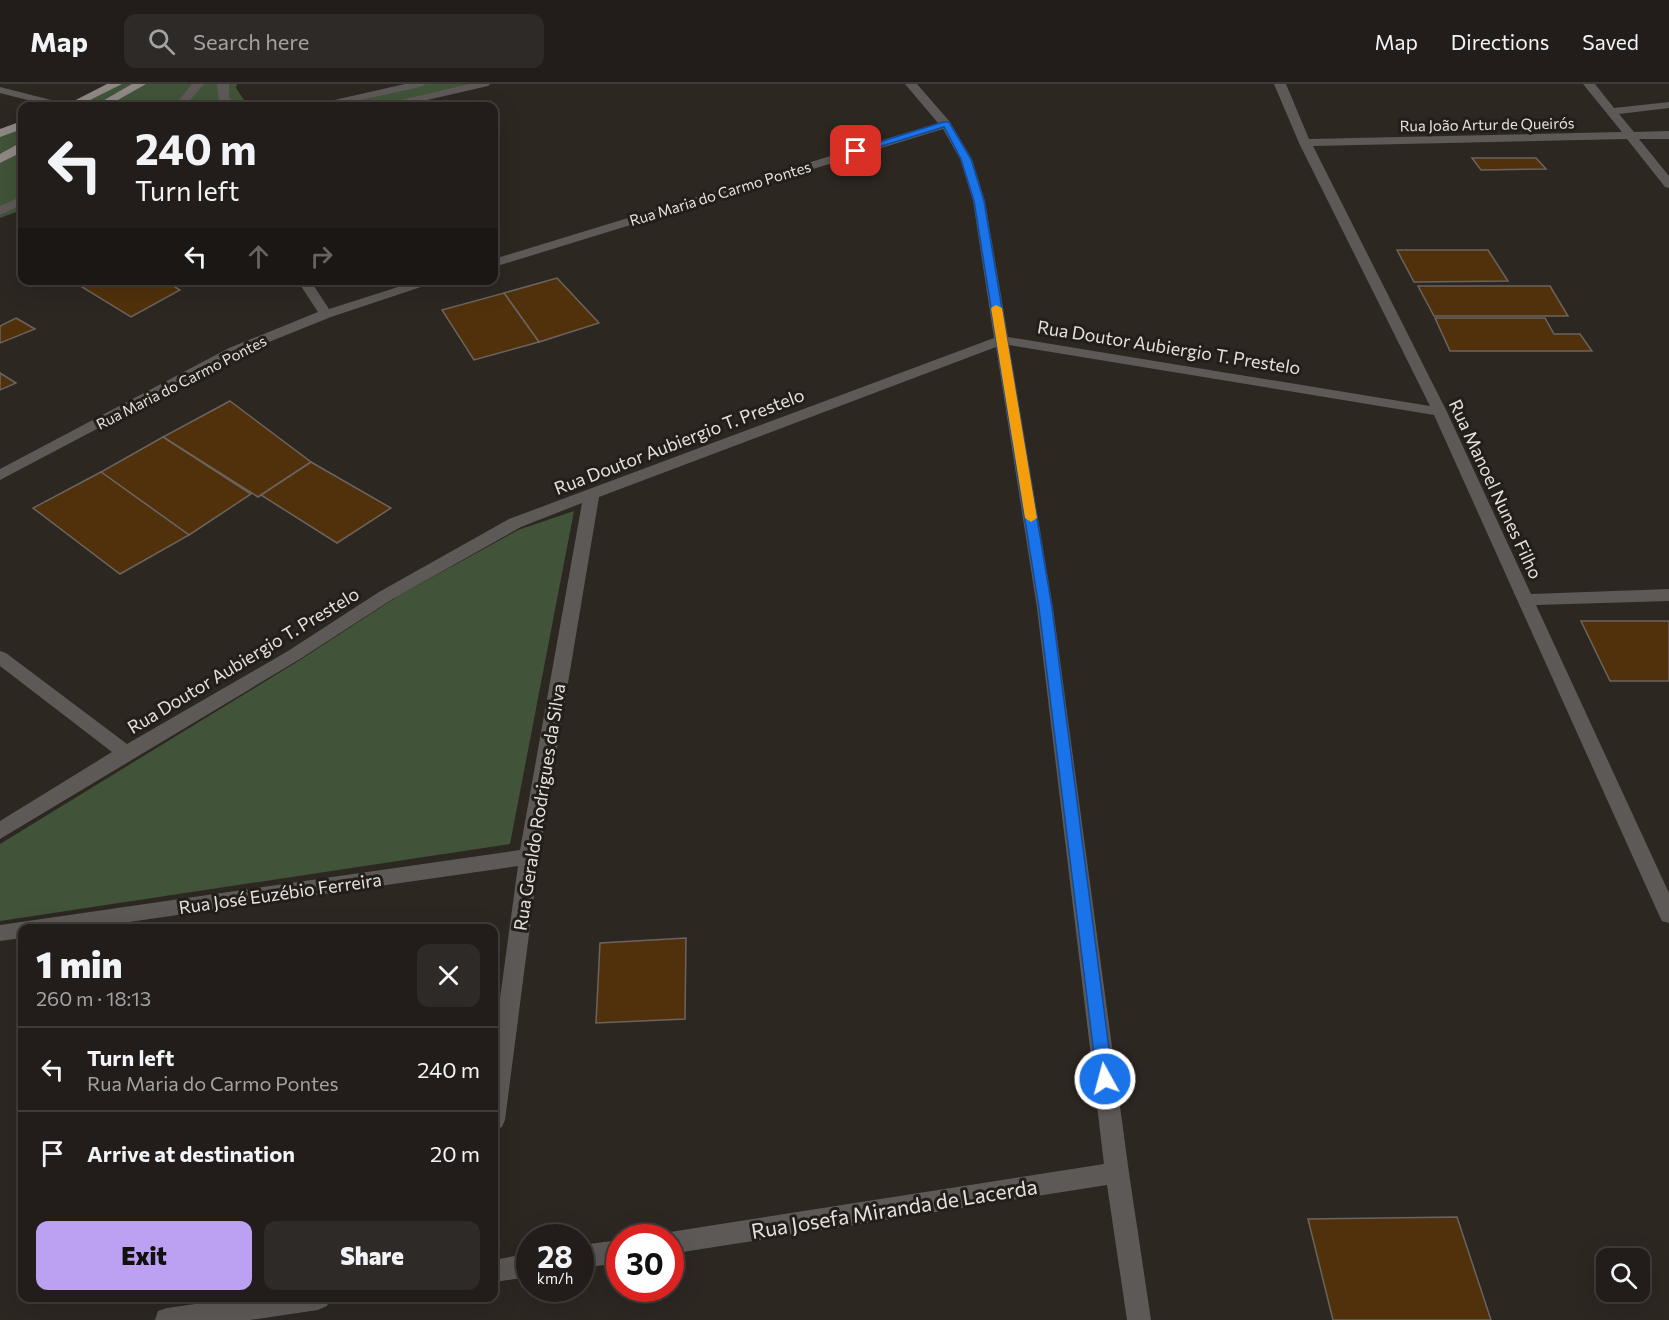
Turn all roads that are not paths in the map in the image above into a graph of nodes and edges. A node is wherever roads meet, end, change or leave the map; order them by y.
1 (116, 84) edge
2 (140, 84) edge
3 (198, 84) edge
4 (223, 84) edge
5 (420, 84) edge
6 (484, 84) edge
7 (911, 84) edge
8 (1280, 84) edge
9 (1589, 84) edge
10 (0, 90) edge
11 (47, 102) edge
12 (78, 102) edge
13 (106, 102) edge
14 (182, 102) edge
15 (227, 102) edge
16 (347, 102) edge
17 (405, 102) edge
18 (1669, 105) edge
19 (1611, 112) junction
20 (946, 124) junction
21 (18, 126) edge
22 (0, 133) edge
23 (1669, 135) edge
24 (1630, 136) junction
25 (1305, 143) junction
26 (18, 149) edge
27 (0, 159) edge
28 (1669, 184) edge
29 (18, 202) edge
30 (0, 211) edge
31 (18, 211) edge
32 (0, 218) edge
33 (498, 262) edge
34 (306, 285) edge
35 (420, 285) edge
36 (326, 314) junction
37 (1002, 340) junction
38 (1440, 412) junction
39 (0, 475) edge
40 (592, 494) junction
41 (1669, 595) edge
42 (1525, 600) junction
43 (0, 657) edge
44 (126, 753) junction
45 (0, 831) edge
46 (529, 857) junction
47 (1669, 915) edge
48 (60, 924) edge
49 (18, 931) edge
50 (0, 933) edge
51 (498, 1090) edge
52 (1117, 1173) junction
53 (684, 1241) edge
54 (516, 1267) edge
55 (498, 1270) edge
56 (291, 1302) edge
57 (167, 1320) edge
58 (1139, 1320) edge

1 - 12 main road
2 - 13 main road
3 - 14 street
4 - 15 street
5 - 16 street
6 - 17 street
7 - 20 street
8 - 25 street, Rua Manoel Nunes Filho
9 - 19 street
10 - 11 street
18 - 19 street
19 - 24 street
20 - 33 street, Rua Maria do Carmo Pontes
20 - 37 street
21 - 22 main road
23 - 24 street, Rua João Artur de Queirós
24 - 25 street, Rua João Artur de Queirós
24 - 28 street
25 - 38 street, Rua Manoel Nunes Filho
26 - 27 main road
29 - 30 street
31 - 32 street
34 - 36 street
35 - 36 street, Rua Maria do Carmo Pontes
36 - 39 street, Rua Maria do Carmo Pontes
37 - 38 street, Rua Doutor Aubiergio T. Prestelo
37 - 40 street, Rua Doutor Aubiergio T. Prestelo
37 - 52 street
38 - 42 street, Rua Manoel Nunes Filho
40 - 44 street, Rua Doutor Aubiergio T. Prestelo
40 - 46 street, Rua Geraldo Rodrigues da Silva
41 - 42 street
42 - 47 street, Rua Manoel Nunes Filho
43 - 44 street
44 - 45 street, Rua Doutor Aubiergio T. Prestelo
46 - 48 street, Rua José Euzébio Ferreira
46 - 51 street, Rua Geraldo Rodrigues da Silva
49 - 50 street
52 - 53 street, Rua Josefa Miranda de Lacerda
52 - 58 street
54 - 55 street
56 - 57 street

